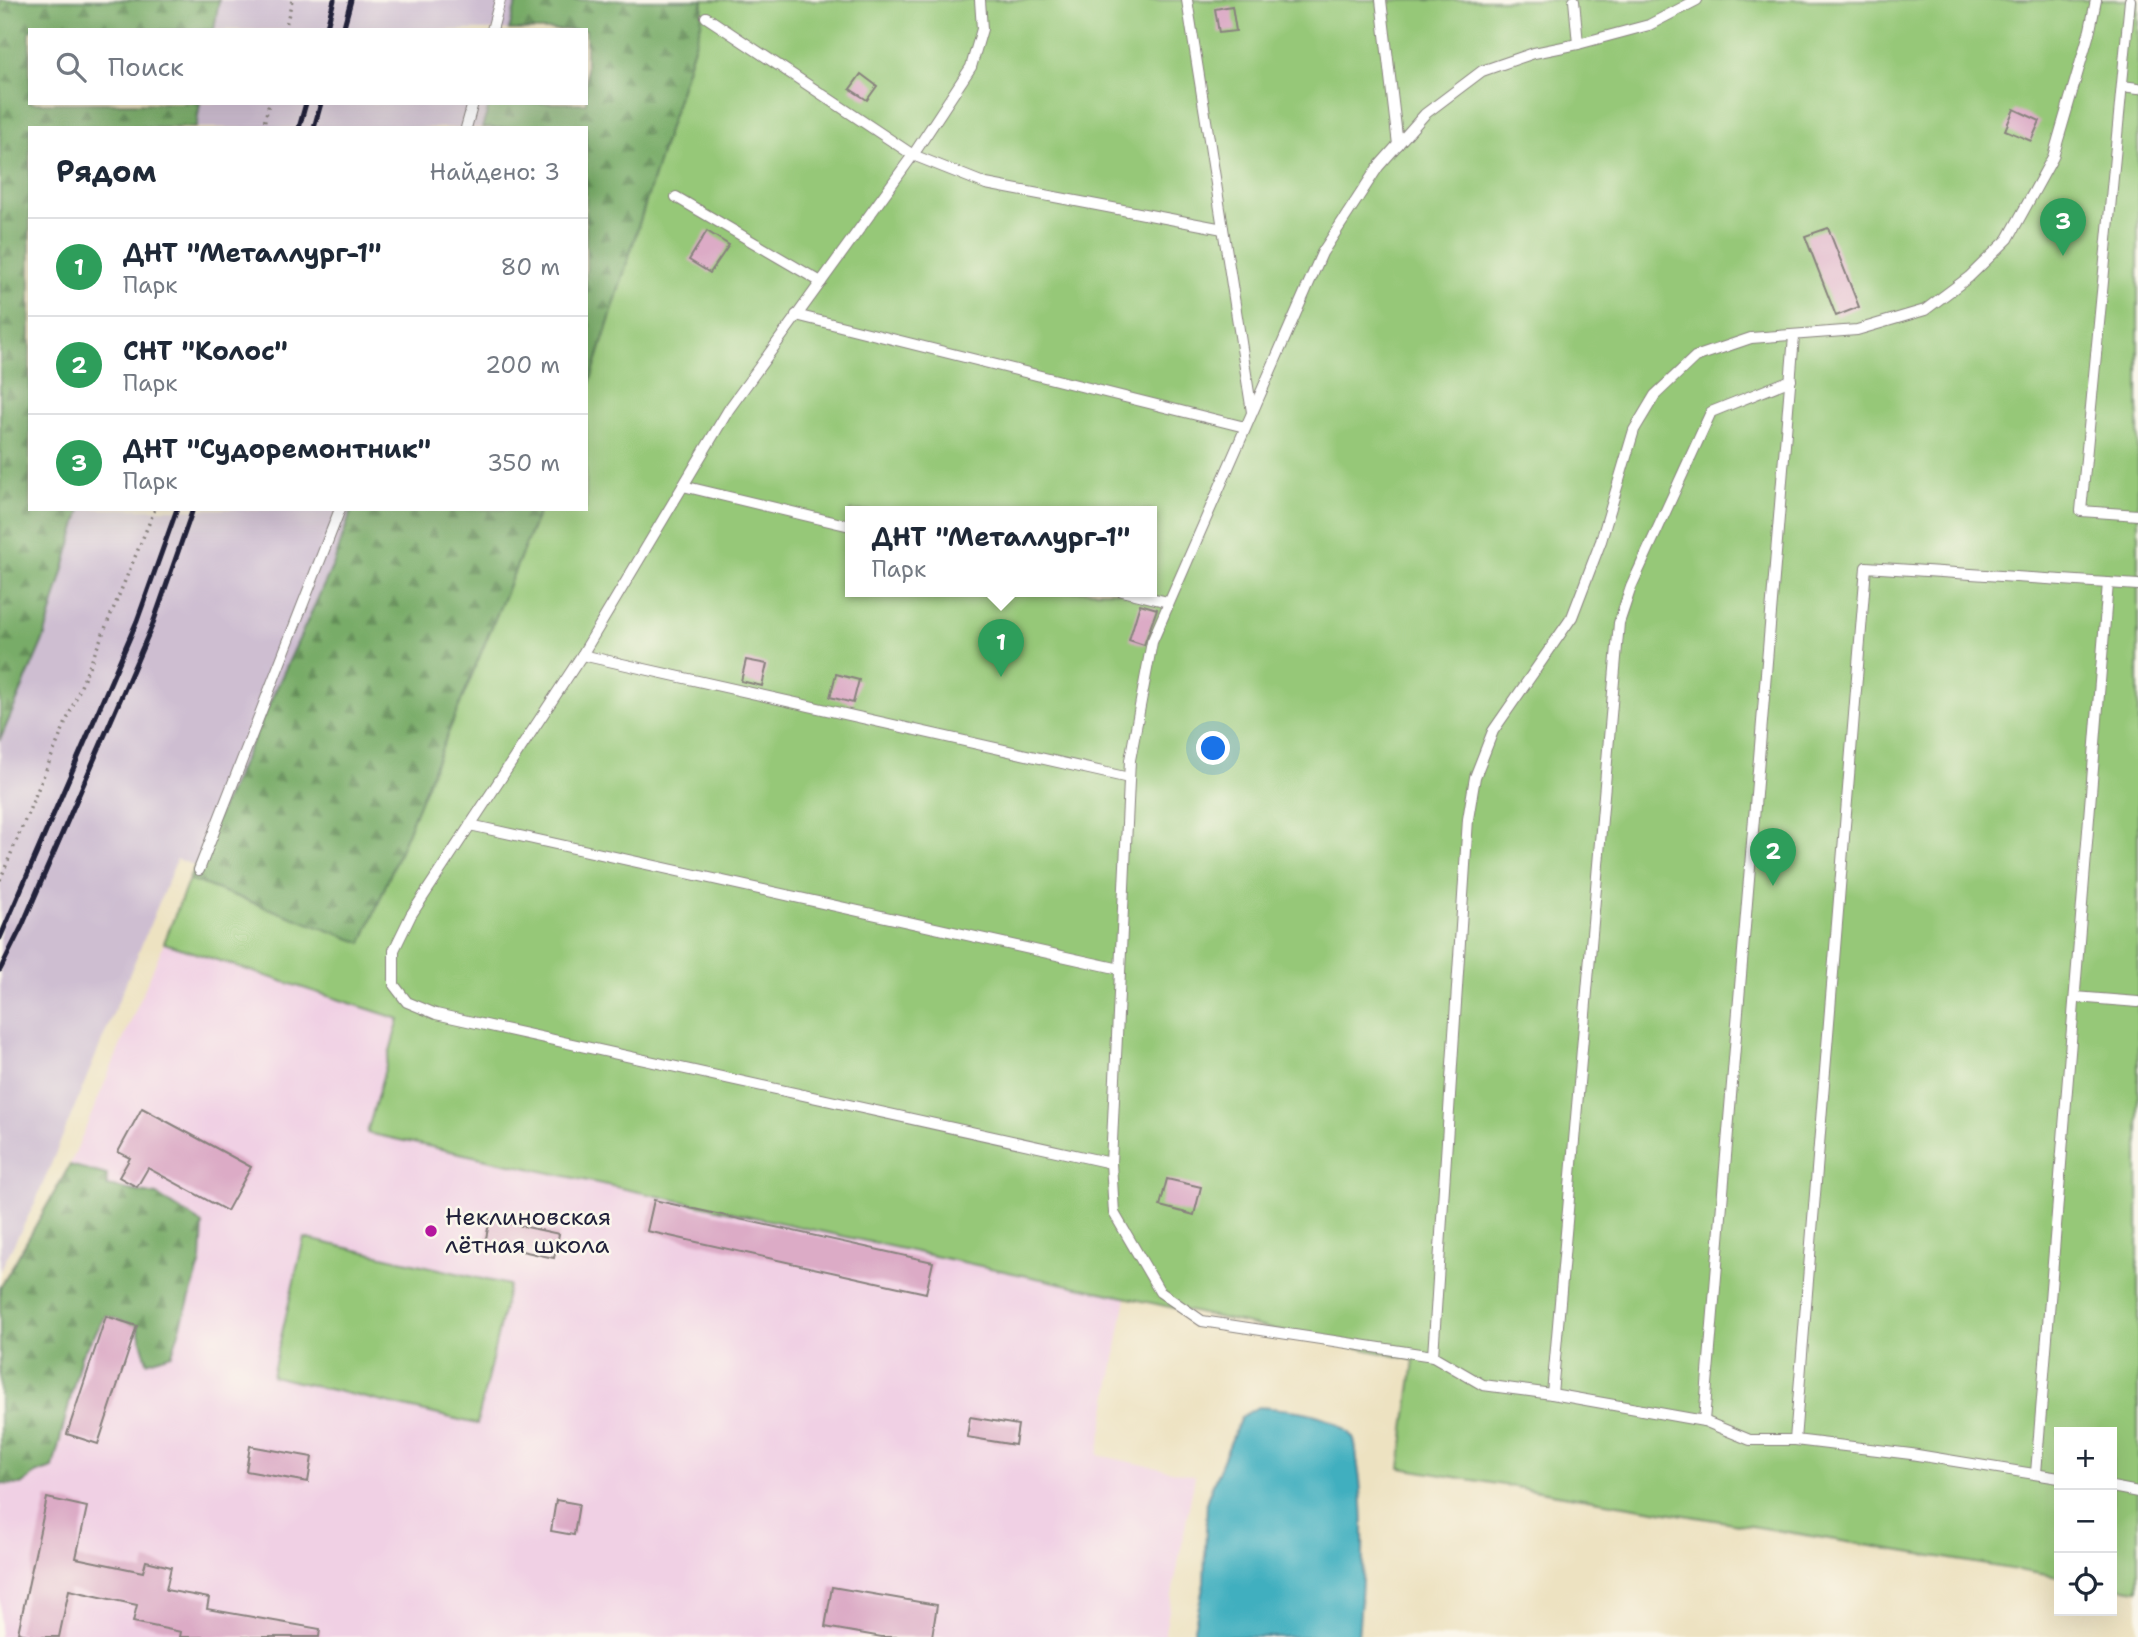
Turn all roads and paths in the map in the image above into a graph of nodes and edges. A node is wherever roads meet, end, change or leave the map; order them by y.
1 (292, 0) edge
2 (500, 0) edge
3 (980, 0) edge
4 (1187, 0) edge
5 (1381, 0) edge
6 (1574, 0) edge
7 (1697, 0) edge
8 (2096, 0) edge
9 (2130, 0) edge
10 (706, 17) dead end
11 (285, 28) edge
12 (493, 28) edge
13 (1578, 44) junction
14 (2122, 86) junction
15 (2138, 88) edge
16 (269, 105) edge
17 (472, 105) edge
18 (263, 126) edge
19 (467, 126) edge
20 (1398, 145) junction
21 (912, 155) junction
22 (676, 197) dead end
23 (1223, 229) junction
24 (821, 282) junction
25 (796, 316) junction
26 (1794, 336) junction
27 (1791, 380) junction
28 (1252, 412) junction
29 (1245, 427) junction
30 (683, 486) junction
31 (154, 511) edge
32 (339, 511) edge
33 (2138, 515) edge
34 (845, 525) edge
35 (2108, 583) junction
36 (2138, 586) edge
37 (1147, 597) edge
38 (1168, 602) junction
39 (582, 655) junction
40 (1129, 778) junction
41 (470, 825) junction
42 (199, 870) dead end
43 (0, 880) edge
44 (1120, 969) junction
45 (2075, 997) junction
46 (2138, 1002) edge
47 (1111, 1163) junction
48 (1433, 1356) junction
49 (1552, 1394) junction
50 (1704, 1421) junction
51 (1795, 1440) junction
52 (2036, 1474) junction
53 (2054, 1477) edge
54 (2117, 1488) edge
55 (2138, 1492) edge

1 - 11 path
2 - 12 lane
3 - 21 lane
4 - 23 lane
5 - 20 lane
6 - 13 lane
7 - 13 lane
8 - 26 lane
9 - 14 lane
10 - 21 lane
13 - 20 lane
14 - 15 lane
14 - 33 lane
16 - 18 path
17 - 19 lane
20 - 28 lane
21 - 23 lane
21 - 24 lane
22 - 24 lane
23 - 28 lane
24 - 25 lane
25 - 29 lane
25 - 30 lane
26 - 27 lane
26 - 48 lane
27 - 49 lane
27 - 50 lane
28 - 29 lane
29 - 38 lane
30 - 34 lane
30 - 39 lane
31 - 43 path
32 - 42 lane
35 - 36 lane
35 - 45 lane
35 - 51 lane
37 - 38 lane
38 - 40 lane
39 - 40 lane
39 - 41 lane
40 - 44 lane
41 - 44 lane
41 - 47 lane
44 - 47 lane
45 - 46 lane
45 - 52 lane
47 - 48 lane
48 - 49 lane
49 - 50 lane
50 - 51 lane
51 - 52 lane
52 - 53 lane
54 - 55 lane

